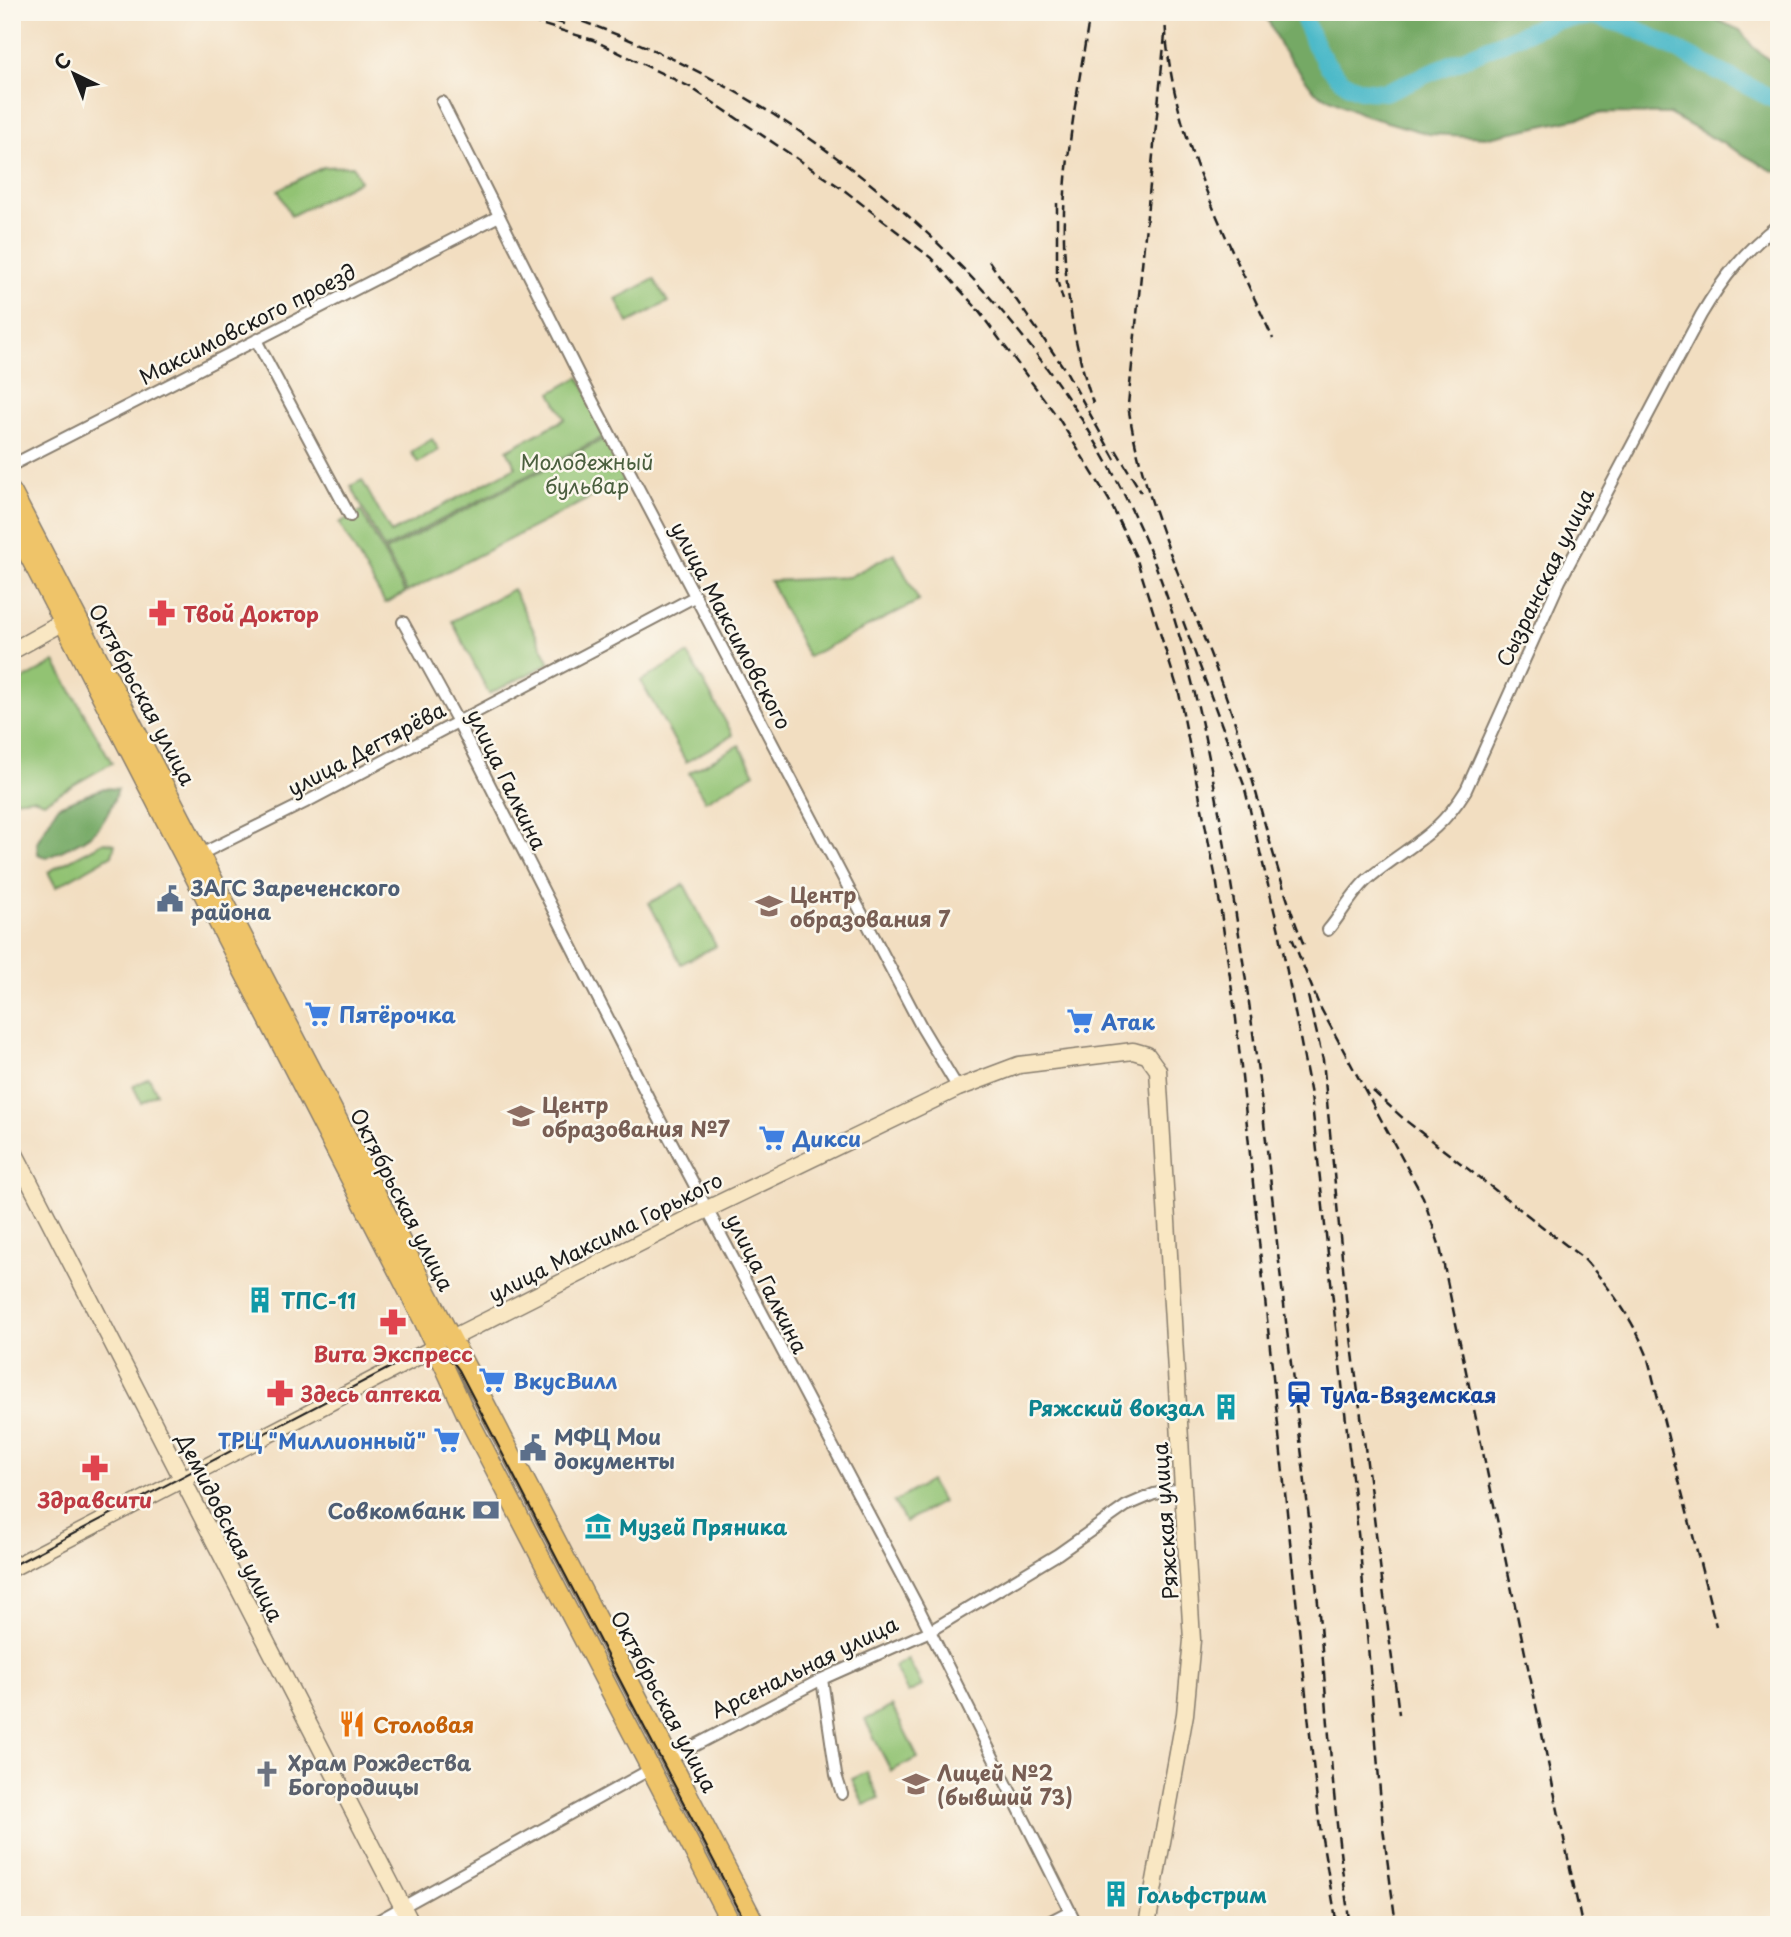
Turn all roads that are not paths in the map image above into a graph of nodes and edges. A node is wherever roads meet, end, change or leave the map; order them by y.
1 (442, 102) dead end
2 (499, 216) junction
3 (1779, 224) edge
4 (256, 340) junction
5 (12, 465) edge
6 (12, 492) edge
7 (350, 516) dead end
8 (12, 523) edge
9 (696, 596) junction
10 (70, 618) junction
11 (403, 622) dead end
12 (82, 641) junction
13 (12, 651) edge
14 (458, 722) junction
15 (201, 854) junction
16 (1328, 930) dead end
17 (1158, 1070) joint
18 (958, 1088) junction
19 (12, 1148) edge
20 (709, 1209) junction
21 (443, 1343) junction
22 (183, 1479) junction
23 (1182, 1489) junction
24 (12, 1568) edge
25 (930, 1631) junction
26 (822, 1679) junction
27 (669, 1759) junction
28 (651, 1769) junction
29 (842, 1794) dead end
30 (402, 1906) junction
31 (1070, 1911) junction
32 (370, 1925) edge
33 (412, 1925) edge
34 (732, 1925) edge
35 (756, 1925) edge
36 (1043, 1925) edge
37 (1077, 1925) edge
38 (1147, 1925) edge

1 - 2 street, улица Максимовского
2 - 4 street, Максимовского проезд
2 - 9 street, улица Максимовского
3 - 16 street, Сызранская улица
4 - 5 street, Максимовского проезд
4 - 7 street
6 - 10 main road, Октябрьская улица
8 - 10 main road, Октябрьская улица
9 - 14 street, улица Дегтярёва
9 - 18 street, улица Максимовского
10 - 12 main road, Октябрьская улица
10 - 13 street
11 - 14 street, улица Галкина
12 - 15 main road, Октябрьская улица
12 - 21 main road, Октябрьская улица
14 - 15 street, улица Дегтярёва
14 - 20 street, улица Галкина
15 - 21 main road, Октябрьская улица
17 - 18 street, улица Максима Горького
17 - 23 street, Ряжская улица
18 - 20 street, улица Максима Горького
19 - 22 street, Демидовская улица
20 - 21 street, улица Максима Горького
20 - 25 street, улица Галкина
21 - 22 street, улица Максима Горького
21 - 27 main road, Октябрьская улица
21 - 28 main road, Октябрьская улица
22 - 24 street, улица Максима Горького
22 - 30 street, Демидовская улица
23 - 25 street, Арсенальная улица
23 - 38 street, Ряжская улица
25 - 26 street, Арсенальная улица
25 - 31 street, улица Галкина
26 - 27 street, Арсенальная улица
26 - 29 street
27 - 28 main road, Арсенальная улица
27 - 35 main road, Октябрьская улица
28 - 30 street, Арсенальная улица
28 - 34 main road, Октябрьская улица
30 - 32 street, Арсенальная улица
30 - 33 street, Демидовская улица
31 - 36 street
31 - 37 street, улица Галкина

